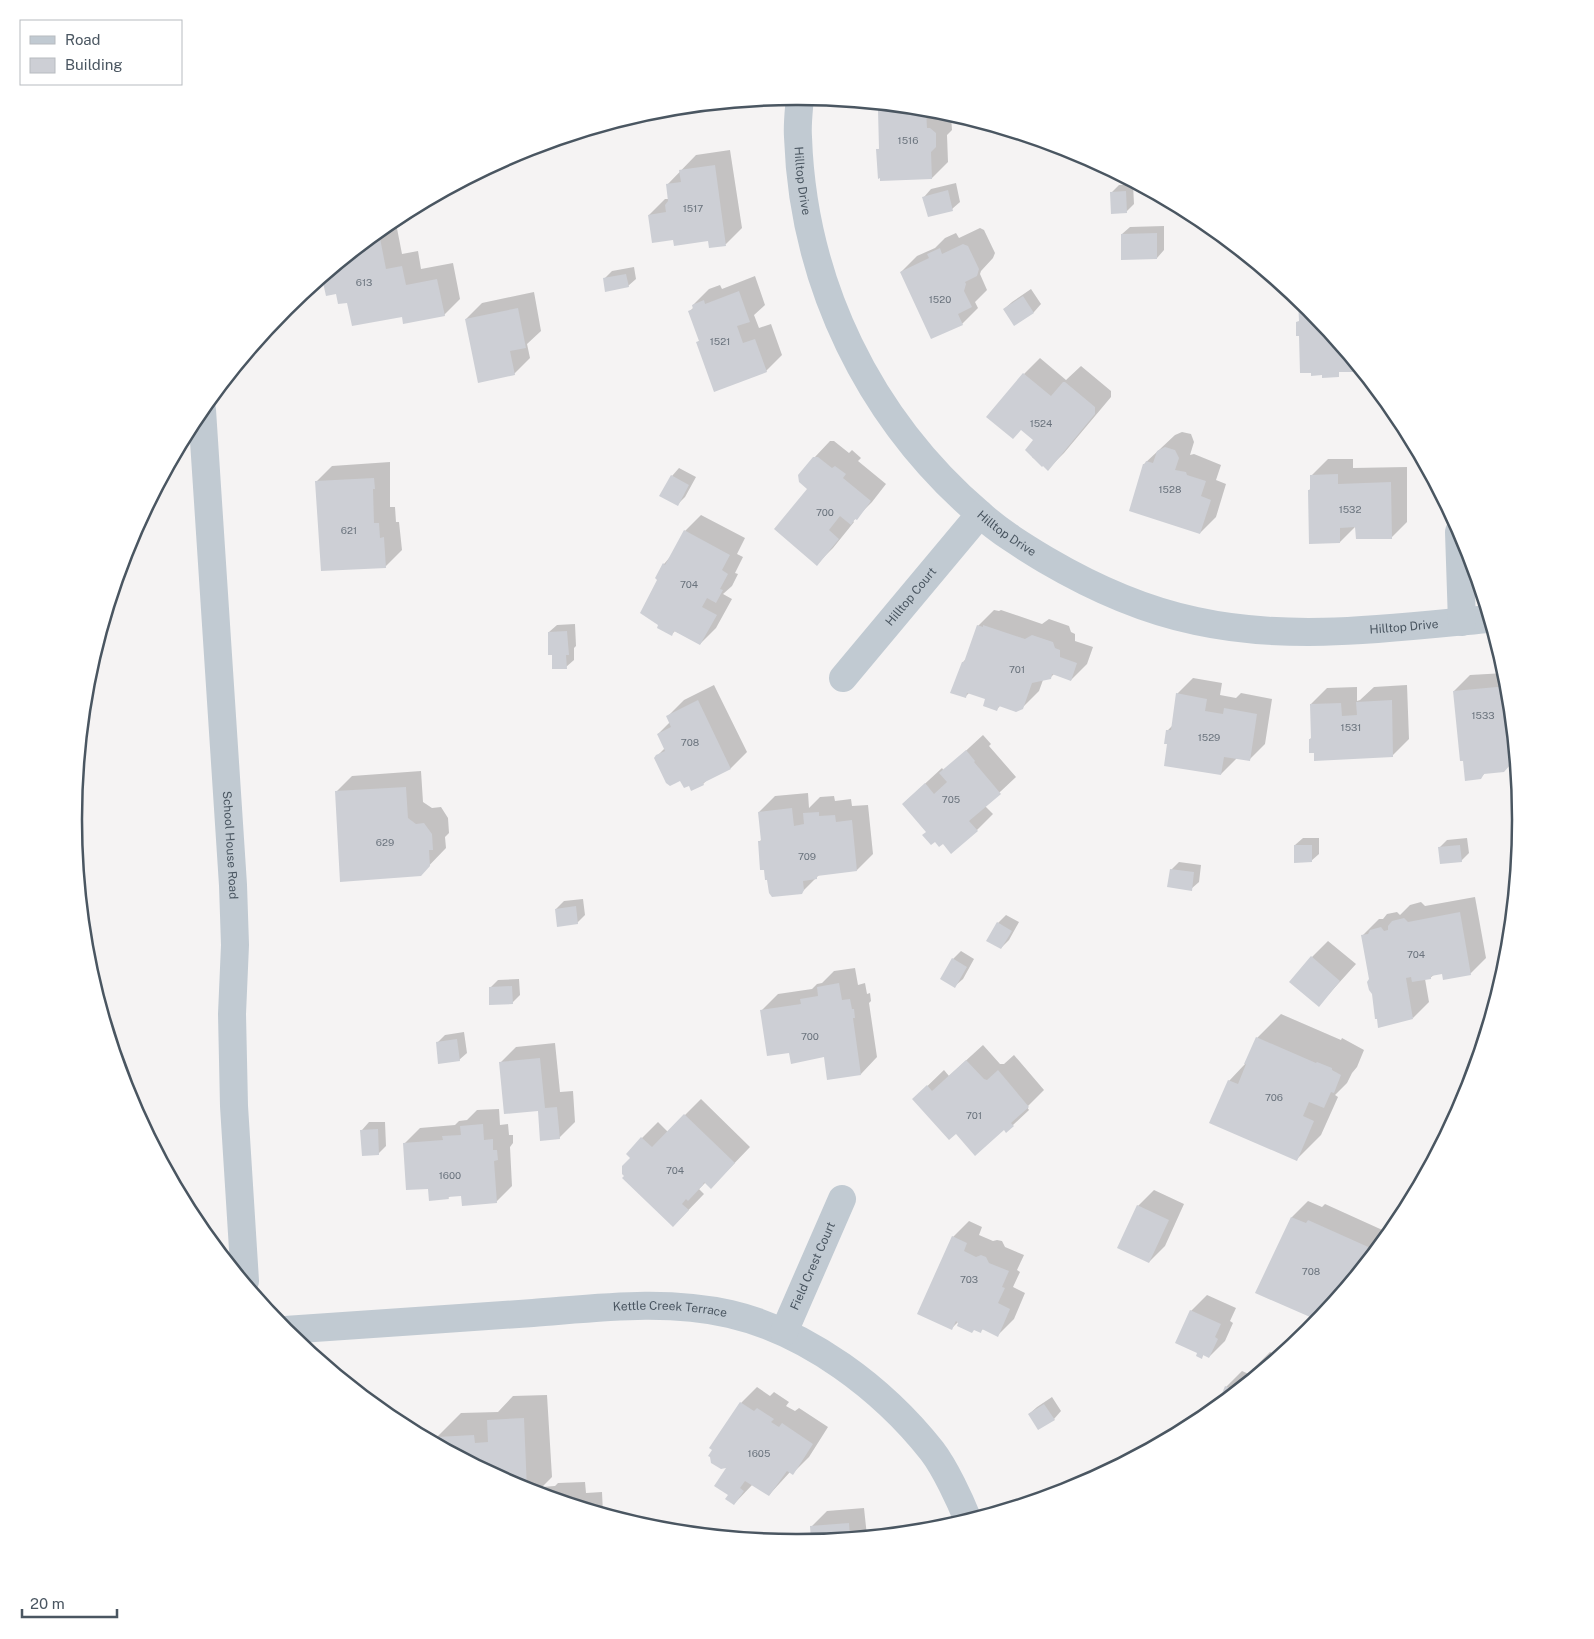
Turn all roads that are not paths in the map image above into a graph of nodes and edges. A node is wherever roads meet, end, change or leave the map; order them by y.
1 (800, 105) edge
2 (203, 423) edge
3 (980, 514) junction
4 (1465, 568) edge
5 (1475, 621) edge
6 (843, 678) dead end
7 (842, 1199) dead end
8 (244, 1272) edge
9 (296, 1329) edge
10 (784, 1332) junction
11 (965, 1514) edge

1 - 3 street, Hilltop Drive
2 - 8 street, School House Road
3 - 5 street, Hilltop Drive
3 - 6 street, Hilltop Court
4 - 5 street
7 - 10 street, Field Crest Court
9 - 10 street, Kettle Creek Terrace
10 - 11 street, Kettle Creek Terrace

